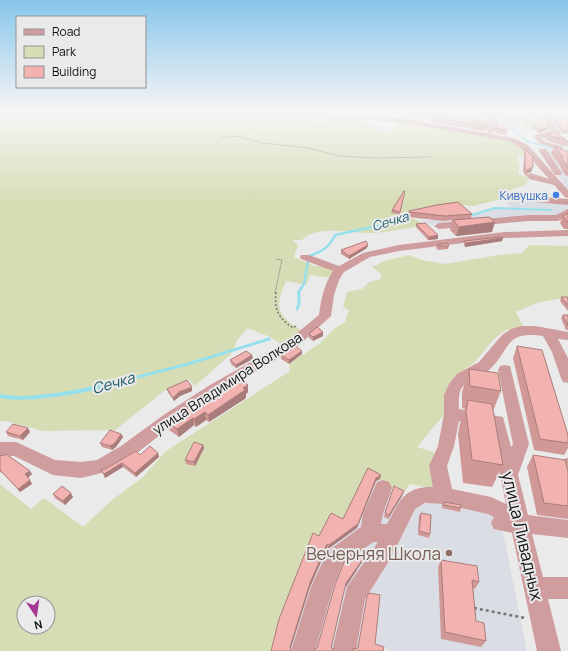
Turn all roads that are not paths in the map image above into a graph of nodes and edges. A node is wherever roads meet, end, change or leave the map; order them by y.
1 (518, 142) edge
2 (542, 142) edge
3 (568, 146) edge
4 (559, 148) junction
5 (545, 150) junction
6 (565, 156) edge
7 (531, 175) dead end
8 (557, 183) junction
9 (528, 189) dead end
10 (567, 189) edge
11 (516, 198) dead end
12 (540, 199) junction
13 (568, 202) edge
14 (568, 212) edge
15 (529, 218) junction
16 (542, 233) junction
17 (568, 233) edge
18 (452, 242) junction
19 (308, 258) dead end
20 (340, 270) junction
21 (549, 334) junction
22 (568, 336) edge
23 (505, 370) dead end
24 (568, 378) edge
25 (452, 414) junction
26 (0, 449) edge
27 (509, 476) junction
28 (383, 488) dead end
29 (444, 496) junction
30 (515, 523) junction
31 (568, 529) edge
32 (370, 532) junction
33 (392, 534) junction
34 (535, 588) junction
35 (568, 588) edge
36 (303, 651) edge
37 (344, 651) edge
38 (549, 651) edge

1 - 8 street
2 - 4 street
3 - 4 street
4 - 5 street
5 - 6 street
5 - 10 street
7 - 8 street
8 - 10 street
9 - 12 street
11 - 12 street
12 - 13 street
14 - 15 street
15 - 16 street
15 - 18 street
16 - 17 street
16 - 18 street
18 - 20 street
19 - 20 street
20 - 26 street, улица Владимира Волкова
21 - 22 street
21 - 24 street
21 - 25 street
23 - 27 street
25 - 27 street, улица Ливадных
25 - 29 street
27 - 30 street, улица Ливадных
28 - 32 street
29 - 30 street
29 - 33 street
30 - 31 street
30 - 34 street, улица Ливадных
32 - 33 street
32 - 36 street
33 - 37 street
34 - 35 street
34 - 38 street, улица Ливадных

